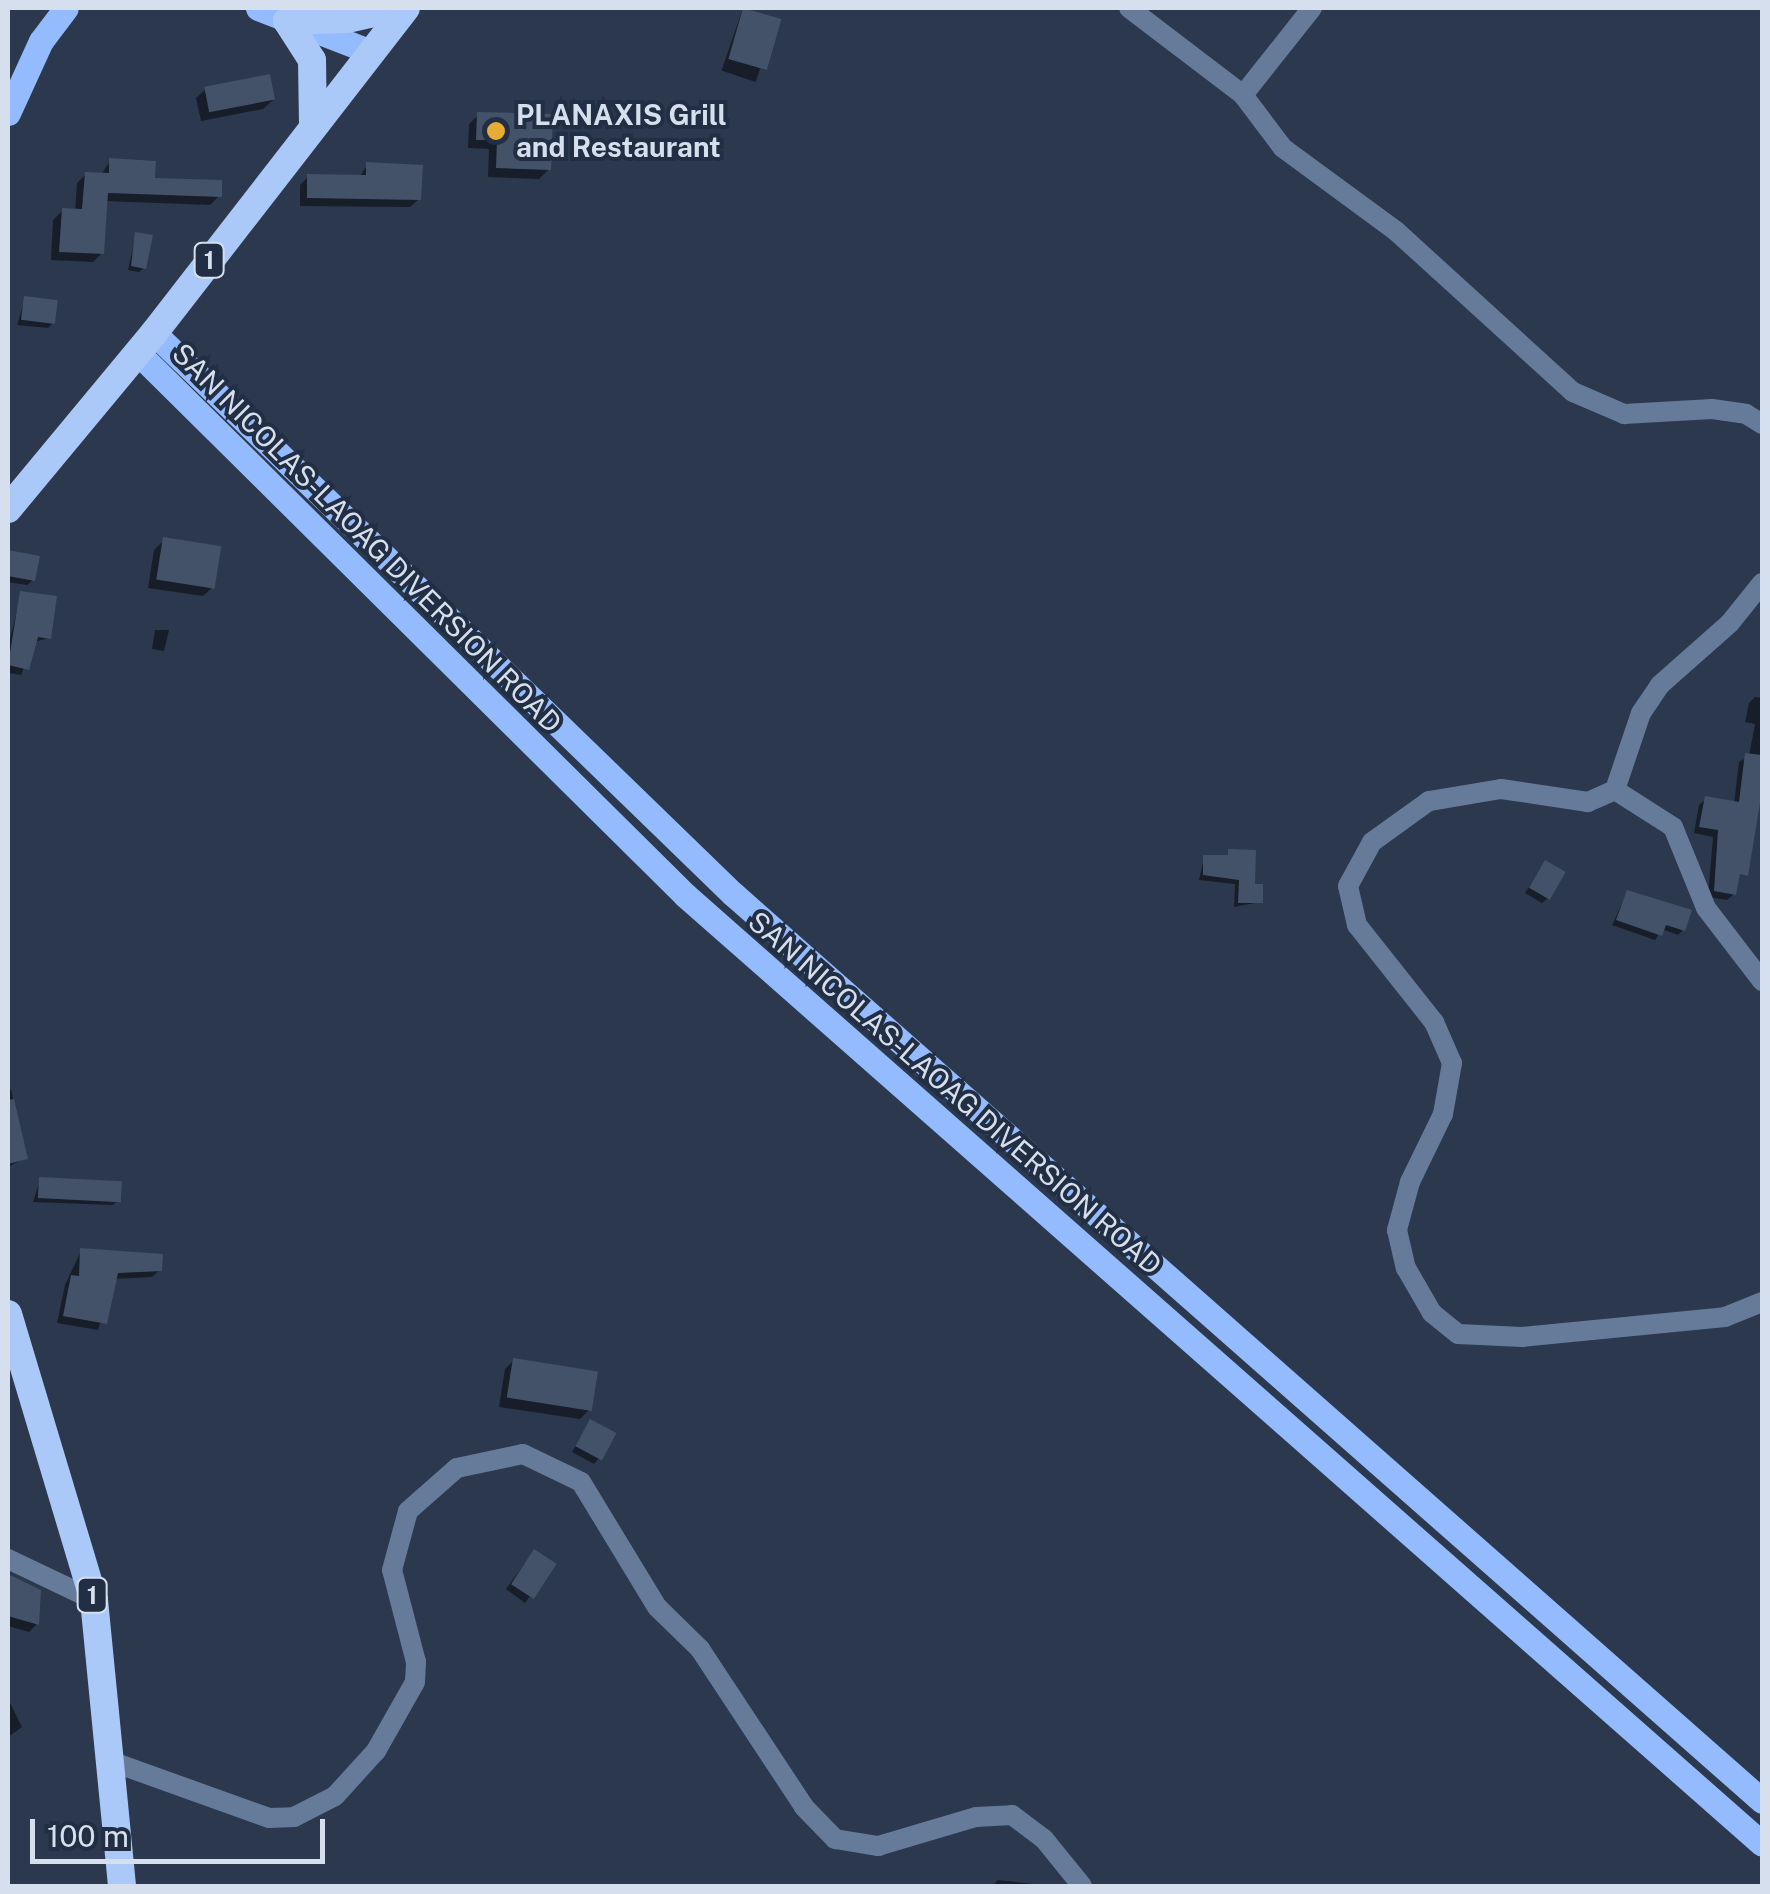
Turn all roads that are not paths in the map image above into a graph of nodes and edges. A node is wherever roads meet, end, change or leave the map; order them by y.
1 (66, 8) edge
2 (258, 8) edge
3 (396, 8) edge
4 (406, 8) edge
5 (1129, 8) edge
6 (1312, 8) edge
7 (288, 22) junction
8 (370, 52) junction
9 (1243, 95) junction
10 (8, 113) edge
11 (313, 129) junction
12 (146, 343) junction
13 (1762, 424) edge
14 (8, 510) edge
15 (1762, 583) edge
16 (1616, 790) junction
17 (1762, 981) edge
18 (1762, 1302) edge
19 (8, 1314) edge
20 (8, 1558) edge
21 (94, 1600) junction
22 (110, 1761) junction
23 (1762, 1801) edge
24 (1762, 1844) edge
25 (122, 1886) edge
26 (1082, 1886) edge

1 - 10 main road
2 - 7 main road
3 - 7 highway
4 - 8 highway, 1
5 - 9 street
6 - 9 street
7 - 8 main road
7 - 11 highway
8 - 11 highway, 1
9 - 13 street
11 - 12 highway, 1
12 - 14 highway, 1
12 - 23 main road, SAN NICOLAS-LAOAG DIVERSION ROAD
12 - 24 main road, SAN NICOLAS-LAOAG DIVERSION ROAD
15 - 16 street
16 - 17 street
16 - 18 street
19 - 21 highway, 1
20 - 21 street
21 - 22 highway, 1
22 - 25 highway, 1
22 - 26 street

